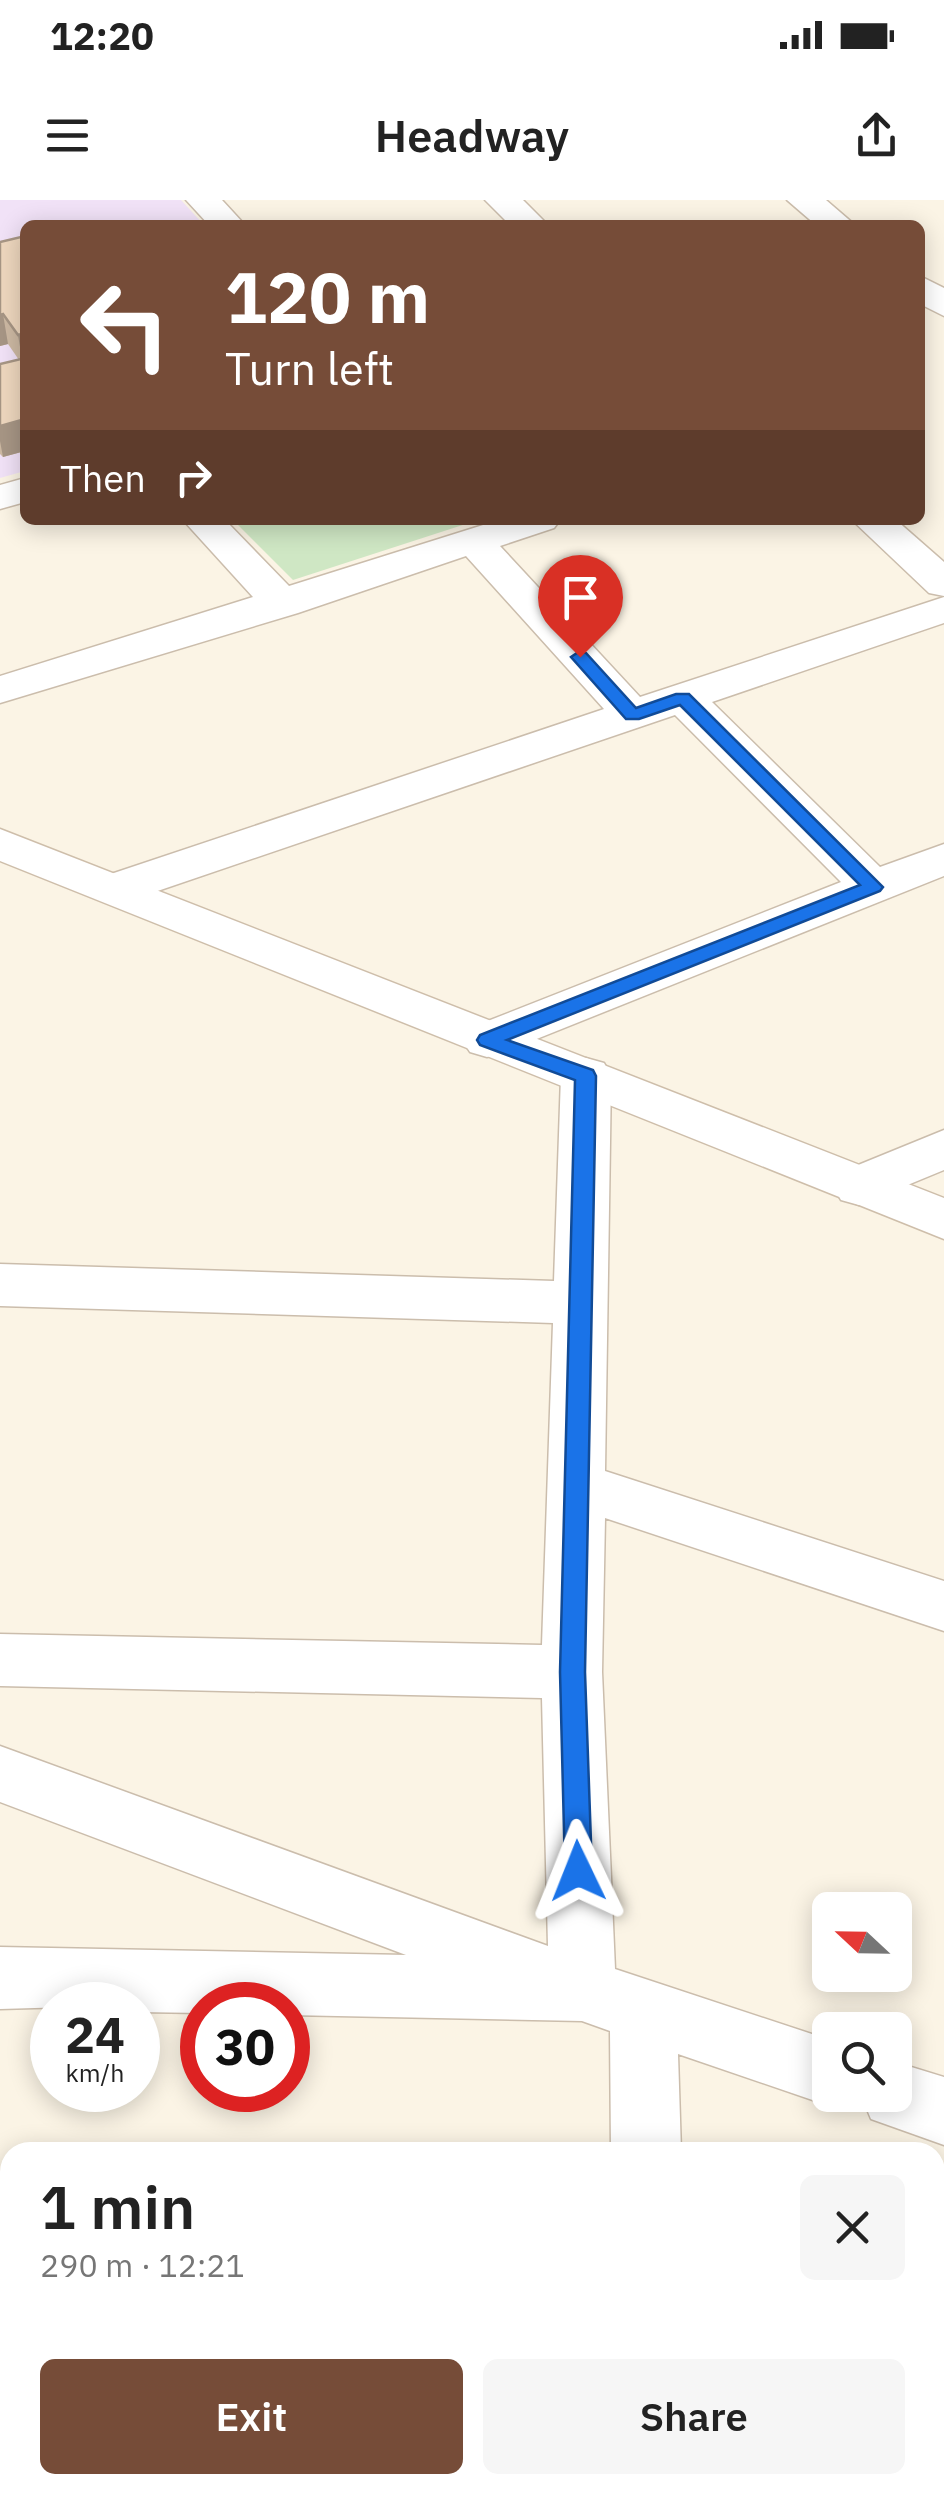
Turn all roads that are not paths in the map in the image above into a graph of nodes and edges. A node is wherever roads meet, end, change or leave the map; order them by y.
1 (203, 200) edge
2 (502, 200) edge
3 (804, 200) edge
4 (223, 220) edge
5 (525, 220) edge
6 (831, 220) edge
7 (207, 525) edge
8 (518, 525) edge
9 (878, 525) edge
10 (474, 541) junction
11 (944, 584) edge
12 (283, 604) junction
13 (944, 609) edge
14 (0, 690) edge
15 (683, 698) junction
16 (633, 715) junction
17 (0, 844) edge
18 (944, 859) edge
19 (873, 887) junction
20 (118, 888) junction
21 (487, 1040) junction
22 (586, 1076) junction
23 (944, 1150) edge
24 (859, 1186) junction
25 (944, 1219) edge
26 (0, 1285) edge
27 (580, 1303) junction
28 (576, 1485) junction
29 (944, 1606) edge
30 (0, 1660) edge
31 (572, 1672) junction
32 (0, 1774) edge
33 (0, 1978) edge
34 (613, 2000) junction
35 (812, 2067) edge
36 (912, 2101) edge
37 (944, 2111) edge
38 (644, 2142) edge

1 - 4 street
2 - 5 street
3 - 6 street
7 - 12 street
8 - 10 street
9 - 11 street
10 - 12 street
10 - 16 street
12 - 14 street
13 - 15 street
15 - 16 street
15 - 19 street
16 - 20 street
17 - 20 street
18 - 19 street
19 - 21 street
20 - 21 street
21 - 22 street
22 - 24 street
22 - 27 street
23 - 24 street
24 - 25 street
26 - 27 street
27 - 28 street
28 - 29 street
28 - 31 street
30 - 31 street
31 - 34 street
32 - 34 street
33 - 34 street
34 - 35 street
34 - 38 street
36 - 37 street

